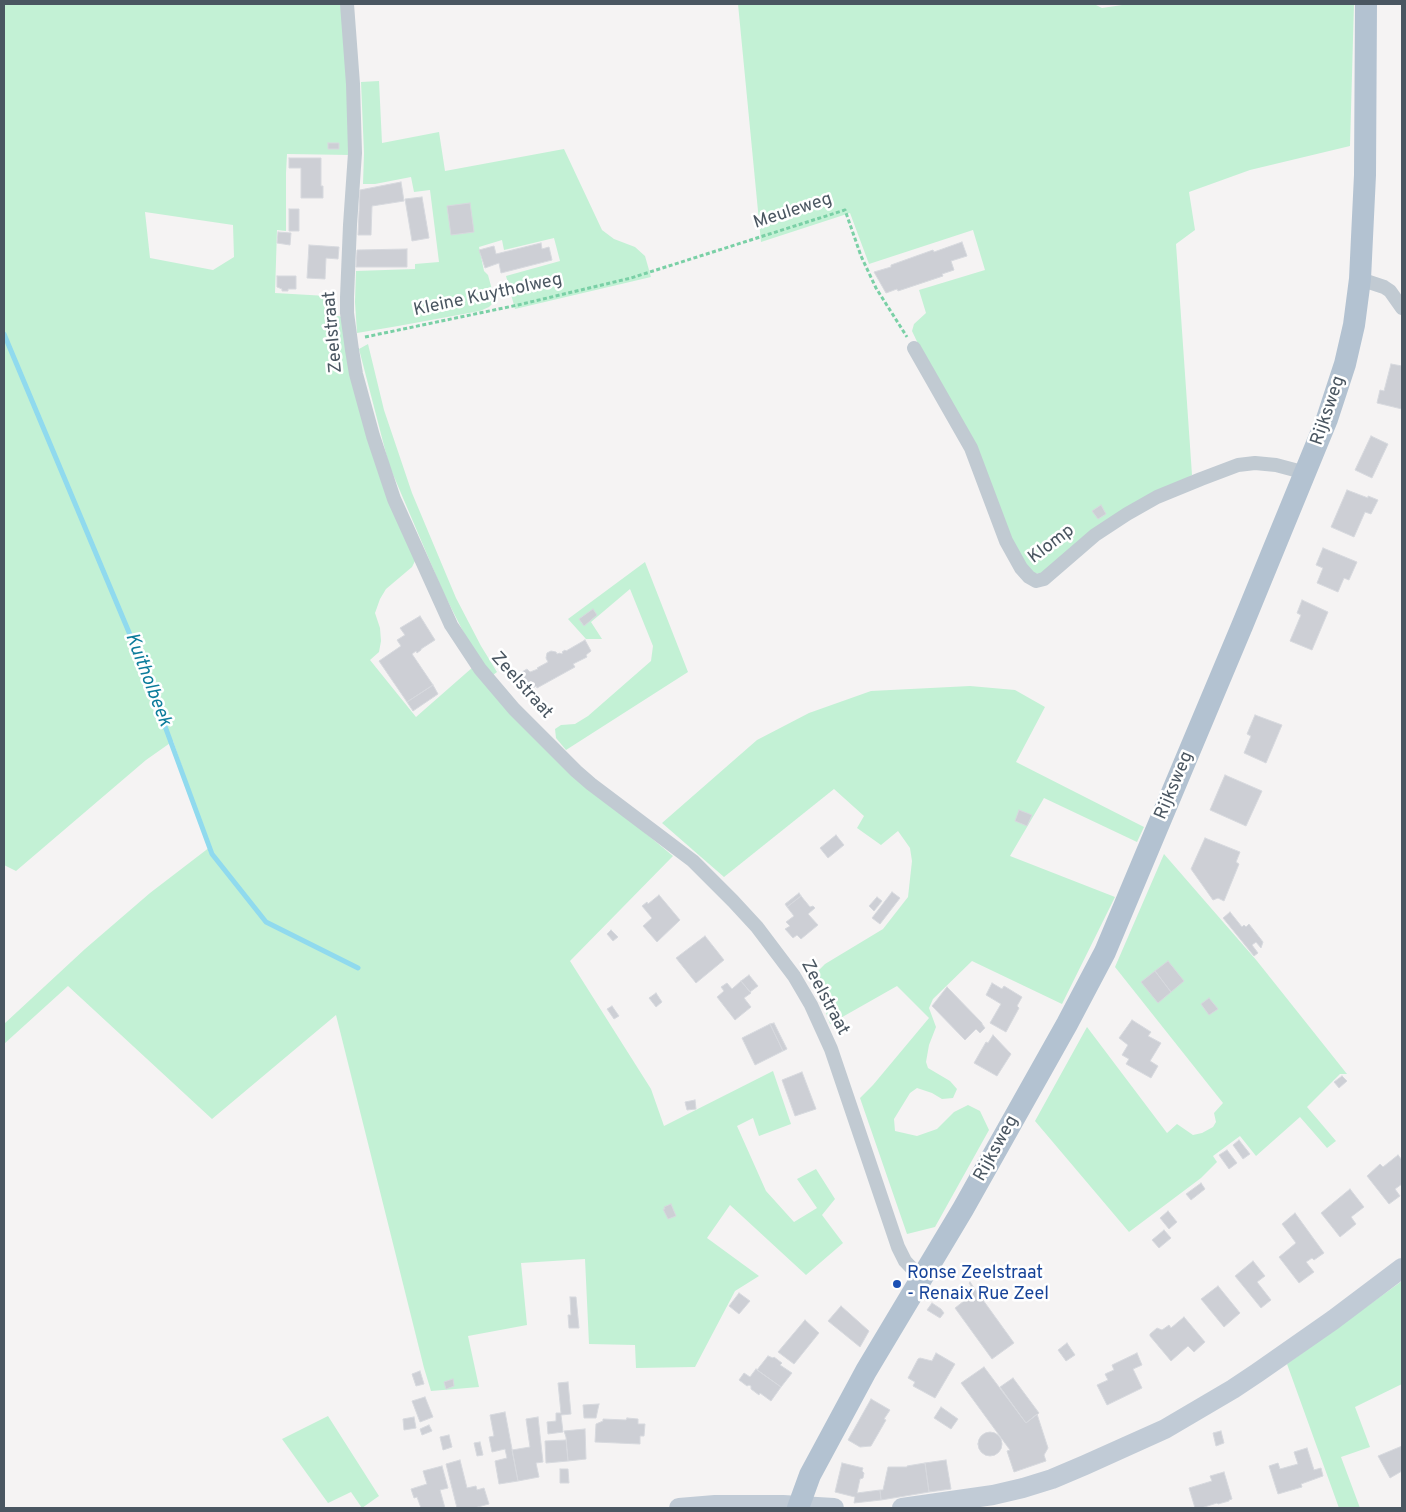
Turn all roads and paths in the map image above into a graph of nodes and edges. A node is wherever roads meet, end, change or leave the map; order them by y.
1 (347, 4) edge
2 (1366, 4) edge
3 (631, 278) joint
4 (1360, 279) junction
5 (1402, 308) edge
6 (350, 340) junction
7 (914, 348) joint
8 (1306, 472) junction
9 (1402, 1268) edge
10 (922, 1279) junction
11 (799, 1507) edge
12 (926, 1507) edge
13 (679, 1508) edge
14 (834, 1508) edge
15 (902, 1508) edge

1 - 6 street, Zeelstraat
2 - 4 main road, Rijksweg
3 - 6 path, Kleine Kuytholweg
3 - 7 path, Meuleweg
4 - 5 street
4 - 8 main road, Rijksweg
6 - 10 street, Zeelstraat
7 - 8 street, Klomp
8 - 10 main road, Rijksweg
9 - 12 main road
10 - 11 main road, Rijksweg
11 - 13 main road
11 - 14 main road
12 - 15 main road

